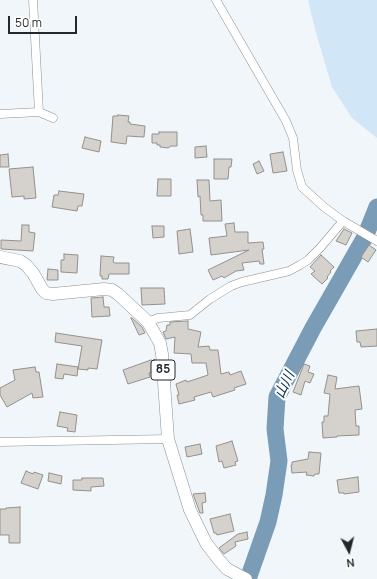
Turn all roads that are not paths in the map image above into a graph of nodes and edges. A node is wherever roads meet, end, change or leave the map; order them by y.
1 (33, 0) edge
2 (216, 0) edge
3 (39, 112) junction
4 (0, 114) edge
5 (53, 118) dead end
6 (343, 221) junction
7 (377, 241) edge
8 (0, 257) edge
9 (148, 322) junction
10 (168, 439) junction
11 (0, 442) edge
12 (243, 577) edge

1 - 3 street
2 - 6 street
3 - 4 street
3 - 5 street
6 - 7 street
6 - 9 street
8 - 9 main road, 85
9 - 10 main road, 85
10 - 11 street
10 - 12 main road, 85

